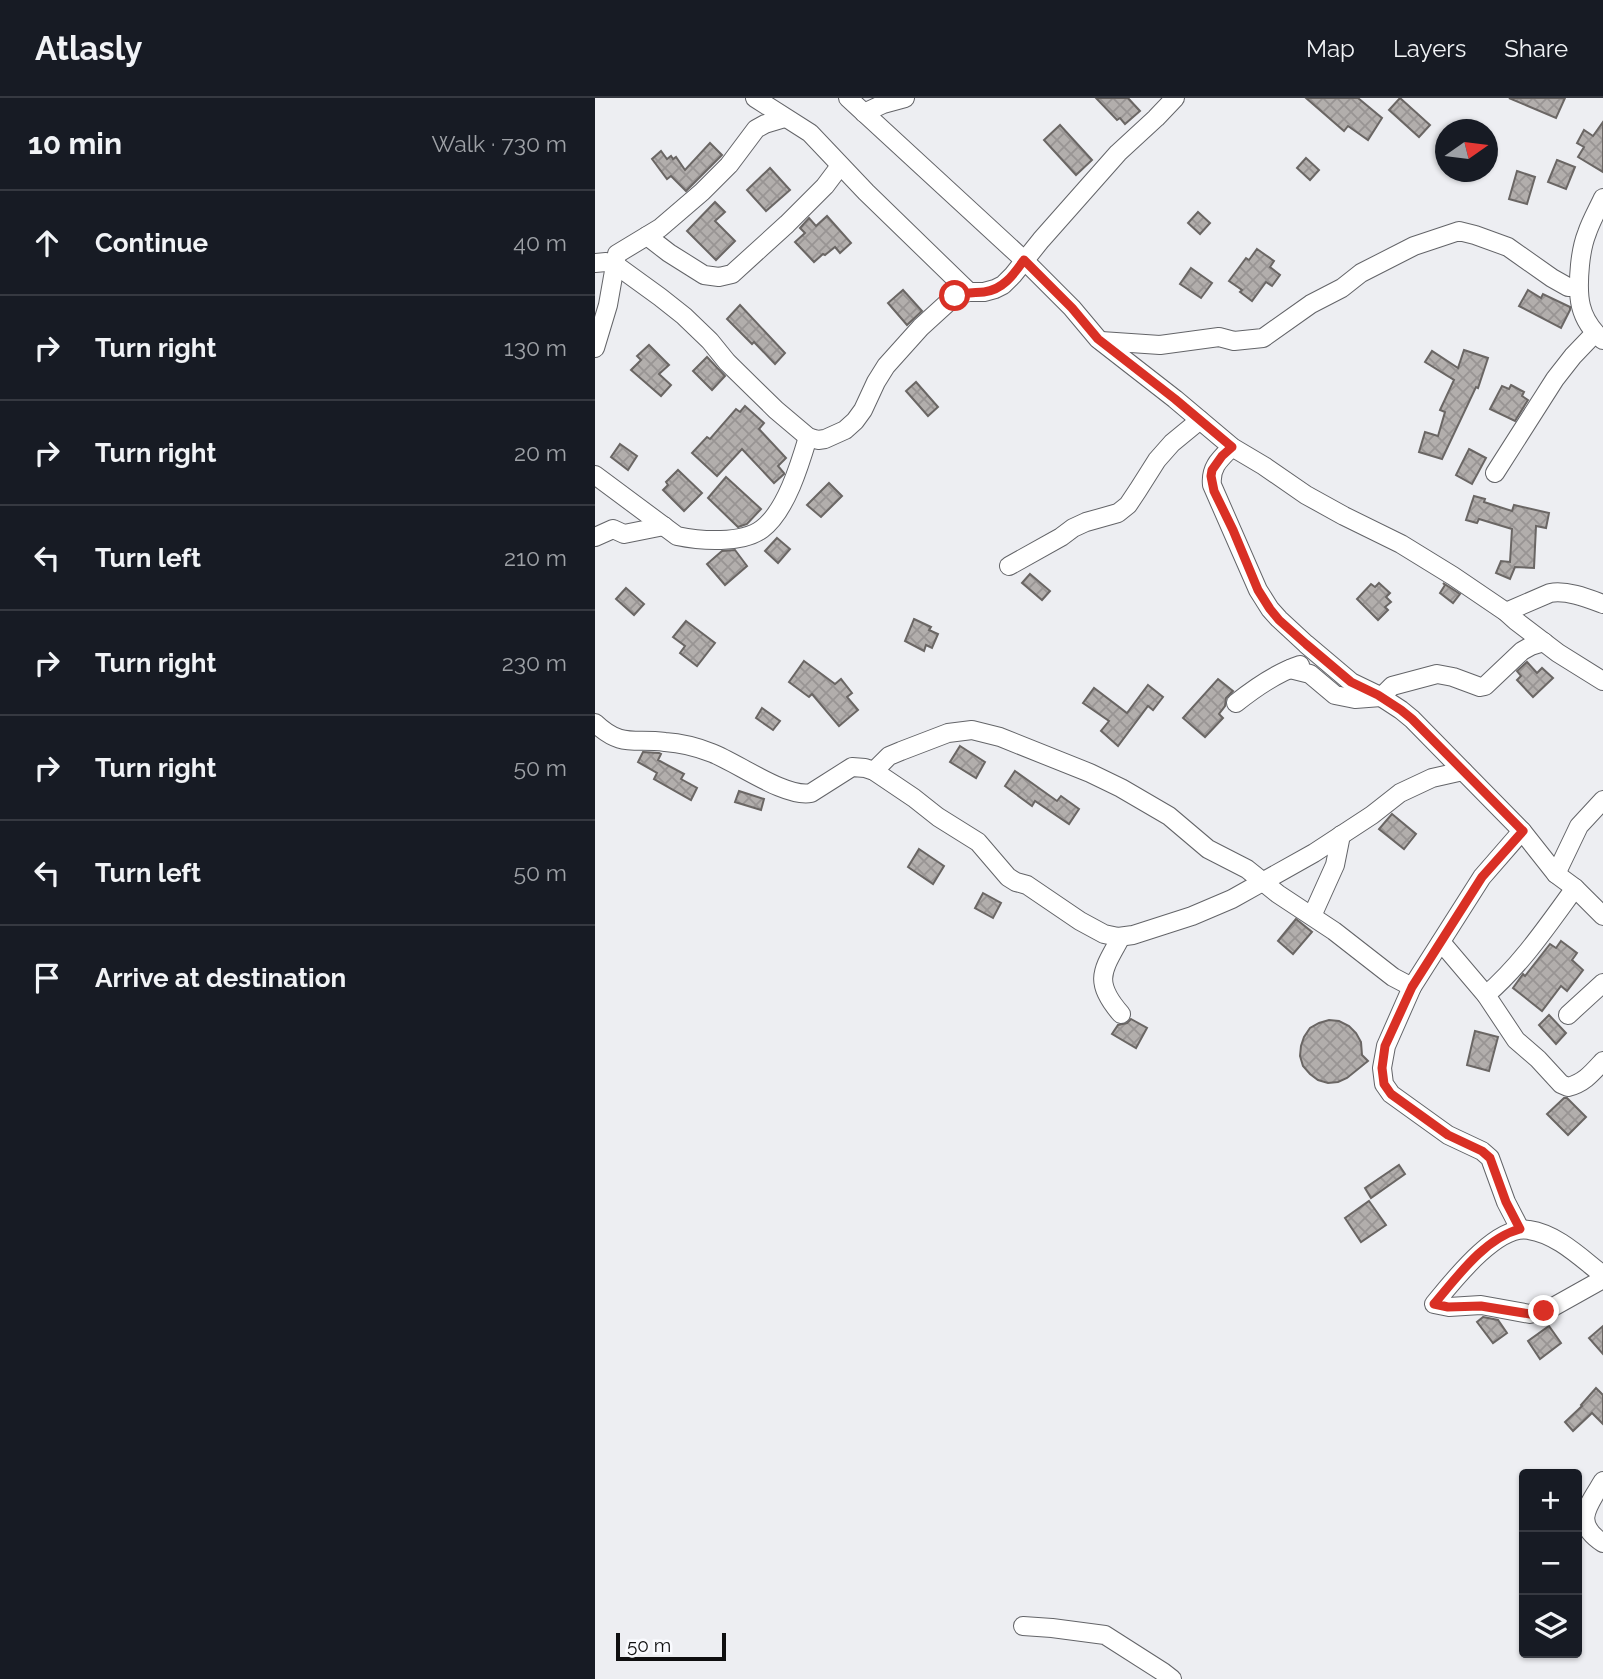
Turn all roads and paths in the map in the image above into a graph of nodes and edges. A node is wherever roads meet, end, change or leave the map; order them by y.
1 (755, 98) edge
2 (848, 98) edge
3 (905, 98) edge
4 (1175, 98) edge
5 (864, 113) junction
6 (785, 118) junction
7 (840, 166) junction
8 (1603, 198) edge
9 (647, 236) junction
10 (1024, 260) junction
11 (595, 263) edge
12 (614, 266) junction
13 (1577, 287) junction
14 (969, 292) junction
15 (1599, 337) edge
16 (1101, 341) junction
17 (595, 348) edge
18 (1200, 421) junction
19 (808, 437) junction
20 (1232, 447) junction
21 (1495, 473) dead end
22 (595, 475) edge
23 (664, 526) junction
24 (595, 537) edge
25 (1009, 566) dead end
26 (1603, 604) edge
27 (1506, 612) junction
28 (1544, 642) junction
29 (1328, 662) junction
30 (1290, 669) junction
31 (1603, 681) edge
32 (1381, 697) junction
33 (1236, 703) dead end
34 (595, 723) edge
35 (874, 771) junction
36 (1463, 771) junction
37 (1603, 800) edge
38 (1523, 831) junction
39 (1341, 835) junction
40 (1556, 874) junction
41 (1261, 882) junction
42 (1575, 888) junction
43 (1603, 915) edge
44 (1312, 916) junction
45 (1121, 937) junction
46 (1441, 942) junction
47 (1603, 983) edge
48 (1412, 987) junction
49 (1486, 995) junction
50 (1121, 1014) dead end
51 (1568, 1015) dead end
52 (1603, 1061) edge
53 (1520, 1229) junction
54 (1603, 1277) edge
55 (1603, 1481) edge
56 (1603, 1543) edge
57 (1023, 1626) dead end
58 (1172, 1679) edge

1 - 6 street
2 - 5 street
3 - 5 street
4 - 10 street
5 - 10 street
6 - 7 street
6 - 9 street
7 - 9 street
7 - 14 street
8 - 13 street
9 - 12 street
10 - 14 street
10 - 16 street
11 - 12 street
12 - 17 street
12 - 19 street
13 - 15 street
13 - 16 street
14 - 19 street
15 - 21 street
16 - 18 street
18 - 20 street
18 - 25 street
19 - 23 street
20 - 27 street
20 - 29 street
22 - 23 street
23 - 24 street
26 - 27 street
27 - 28 street
28 - 31 street
28 - 32 street
29 - 30 street
29 - 32 street
30 - 32 street
30 - 33 street
32 - 36 street
34 - 35 street
35 - 41 street
35 - 45 street
36 - 38 street
36 - 39 street
37 - 40 street
38 - 40 street
38 - 46 street
39 - 41 street
39 - 44 street
40 - 42 street
41 - 44 street
41 - 45 street
42 - 43 street
42 - 49 street
44 - 48 street
45 - 50 street
46 - 48 street
46 - 49 street
47 - 51 street
48 - 53 street
49 - 52 street
53 - 54 street
53 - 54 street
55 - 56 street
57 - 58 street

